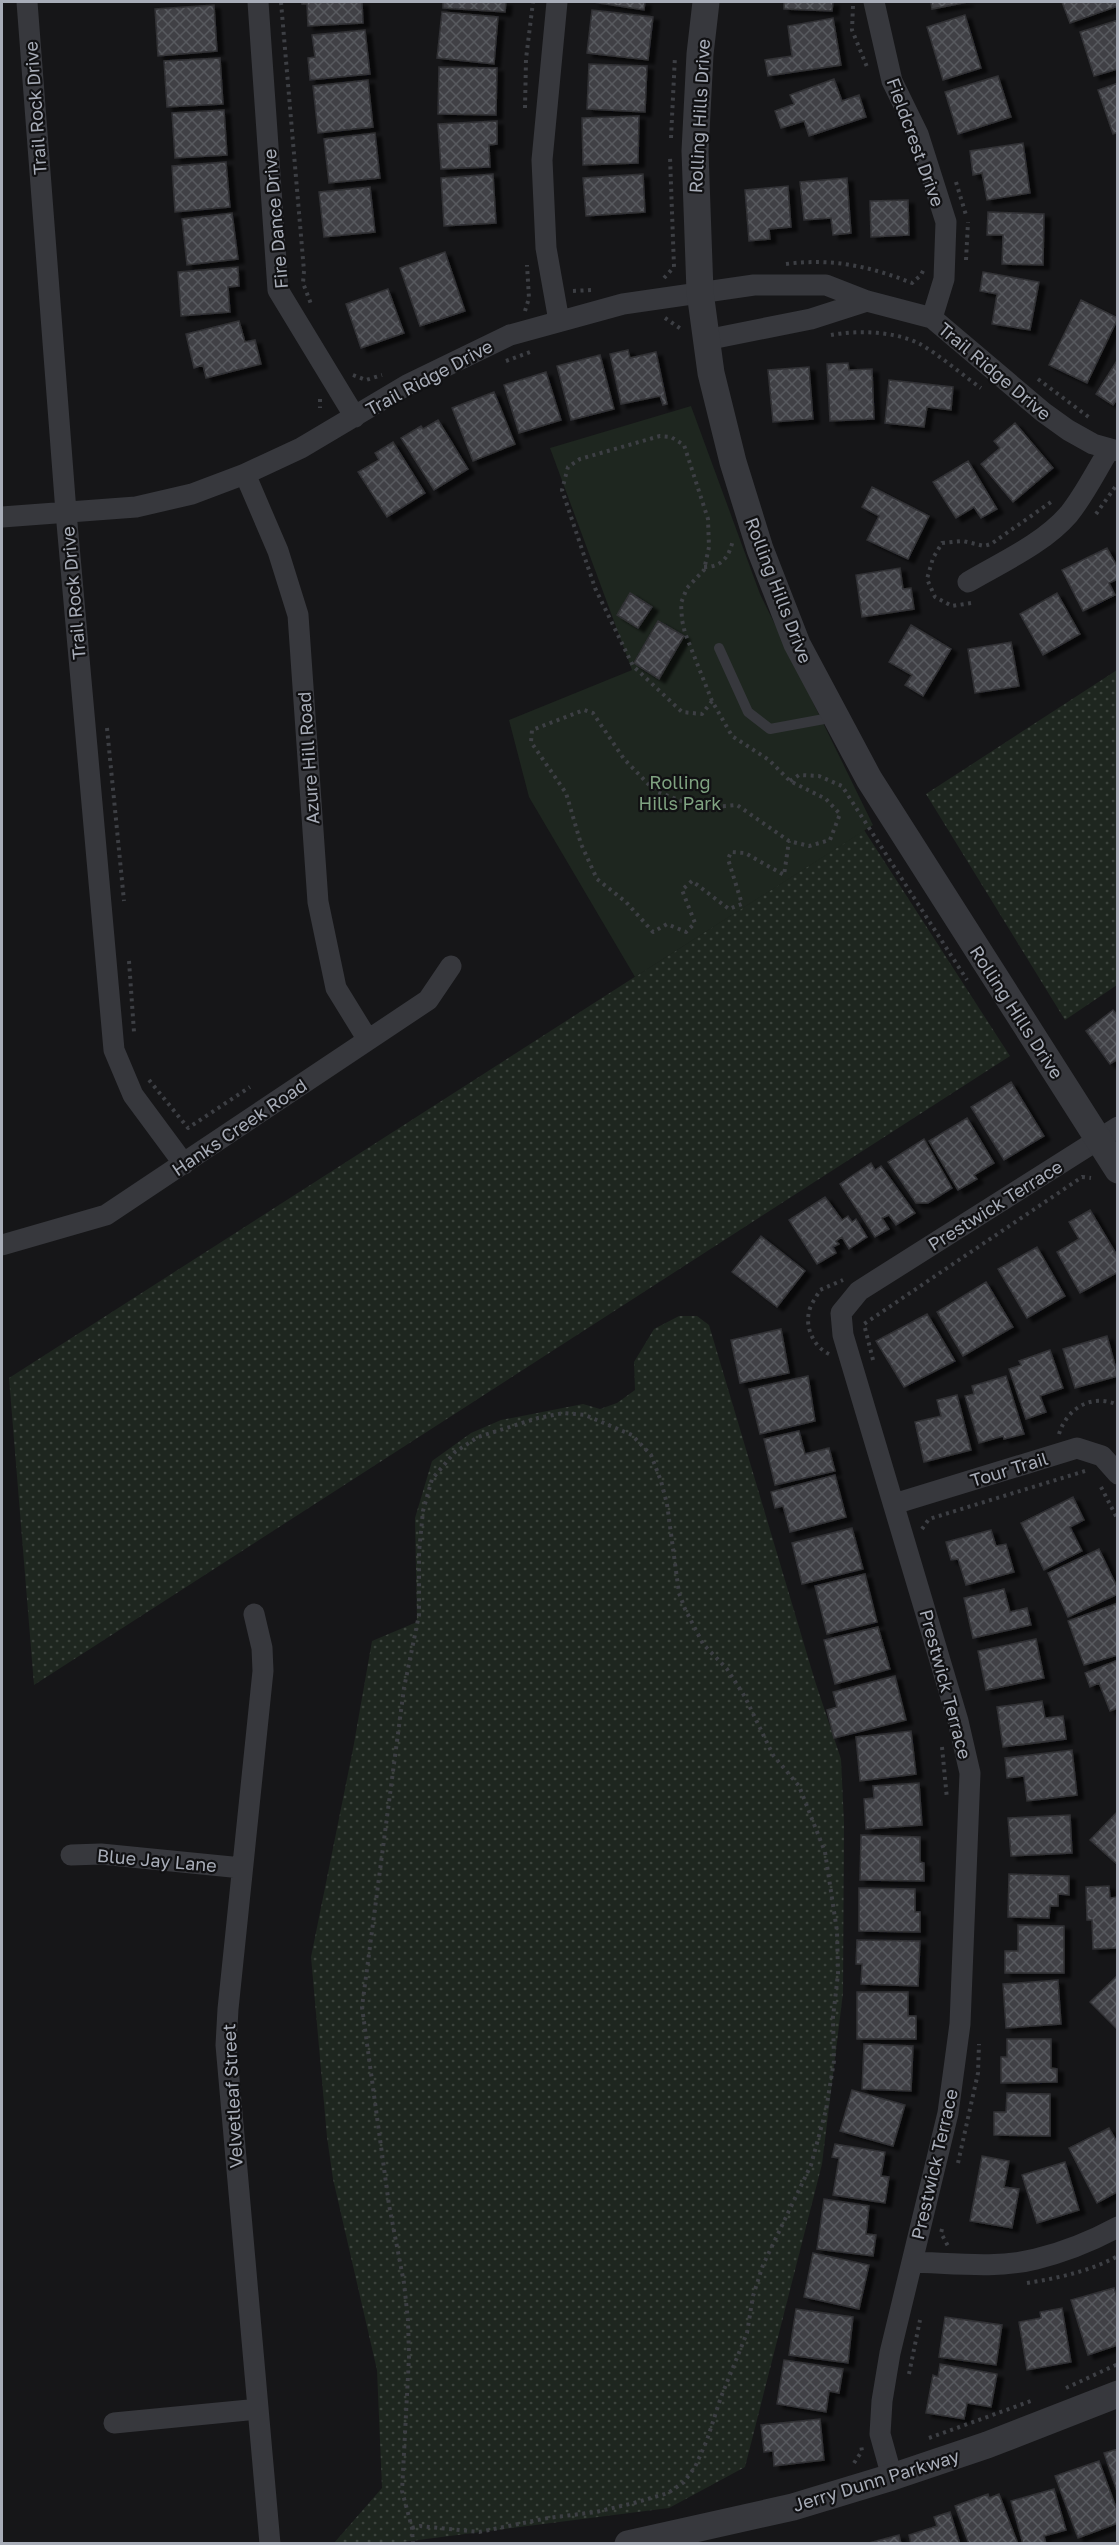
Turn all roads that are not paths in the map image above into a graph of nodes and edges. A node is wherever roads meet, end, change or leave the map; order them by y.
1 (27, 2) edge
2 (258, 2) edge
3 (557, 2) edge
4 (706, 2) edge
5 (874, 2) edge
6 (700, 292) junction
7 (867, 301) junction
8 (932, 318) junction
9 (559, 321) junction
10 (706, 340) junction
11 (355, 417) junction
12 (1113, 450) edge
13 (245, 474) junction
14 (66, 512) junction
15 (2, 517) edge
16 (968, 582) dead end
17 (719, 648) dead end
18 (835, 717) junction
19 (451, 966) dead end
20 (368, 1040) junction
21 (1108, 1134) edge
22 (184, 1164) junction
23 (1118, 1170) edge
24 (2, 1245) edge
25 (1108, 1478) edge
26 (894, 1504) junction
27 (254, 1614) dead end
28 (71, 1855) dead end
29 (242, 1868) junction
30 (1118, 2227) edge
31 (912, 2262) junction
32 (1118, 2394) edge
33 (258, 2409) junction
34 (114, 2423) dead end
35 (892, 2477) junction
36 (656, 2541) edge
37 (270, 2544) edge
38 (627, 2544) edge

1 - 14 street, Trail Rock Drive
2 - 11 street, Fire Dance Drive
3 - 9 street
4 - 6 street, Rolling Hills Drive
5 - 8 street, Fieldcrest Drive
6 - 7 street, Trail Ridge Drive
6 - 9 street, Trail Ridge Drive
6 - 10 street, Rolling Hills Drive
7 - 8 street, Trail Ridge Drive
7 - 10 street
8 - 12 street, Trail Ridge Drive
9 - 11 street, Trail Ridge Drive
10 - 18 street, Rolling Hills Drive
11 - 13 street, Trail Ridge Drive
12 - 16 street
13 - 14 street, Trail Ridge Drive
13 - 20 street, Azure Hill Road
14 - 15 street, Trail Ridge Drive
14 - 22 street, Trail Rock Drive
17 - 18 lane
18 - 21 street, Rolling Hills Drive
19 - 20 street, Hanks Creek Road
20 - 22 street, Hanks Creek Road
21 - 23 street, Rolling Hills Drive
21 - 26 street, Prestwick Terrace
22 - 24 street, Hanks Creek Road
25 - 26 street, Tour Trail
26 - 31 street, Prestwick Terrace
27 - 29 street, Velvetleaf Street
28 - 29 street, Blue Jay Lane
29 - 33 street, Velvetleaf Street
30 - 31 street
31 - 35 street, Prestwick Terrace
32 - 35 street, Jerry Dunn Parkway
33 - 34 street
33 - 37 street, Velvetleaf Street
35 - 36 street, Jerry Dunn Parkway
36 - 38 street, Jerry Dunn Parkway

